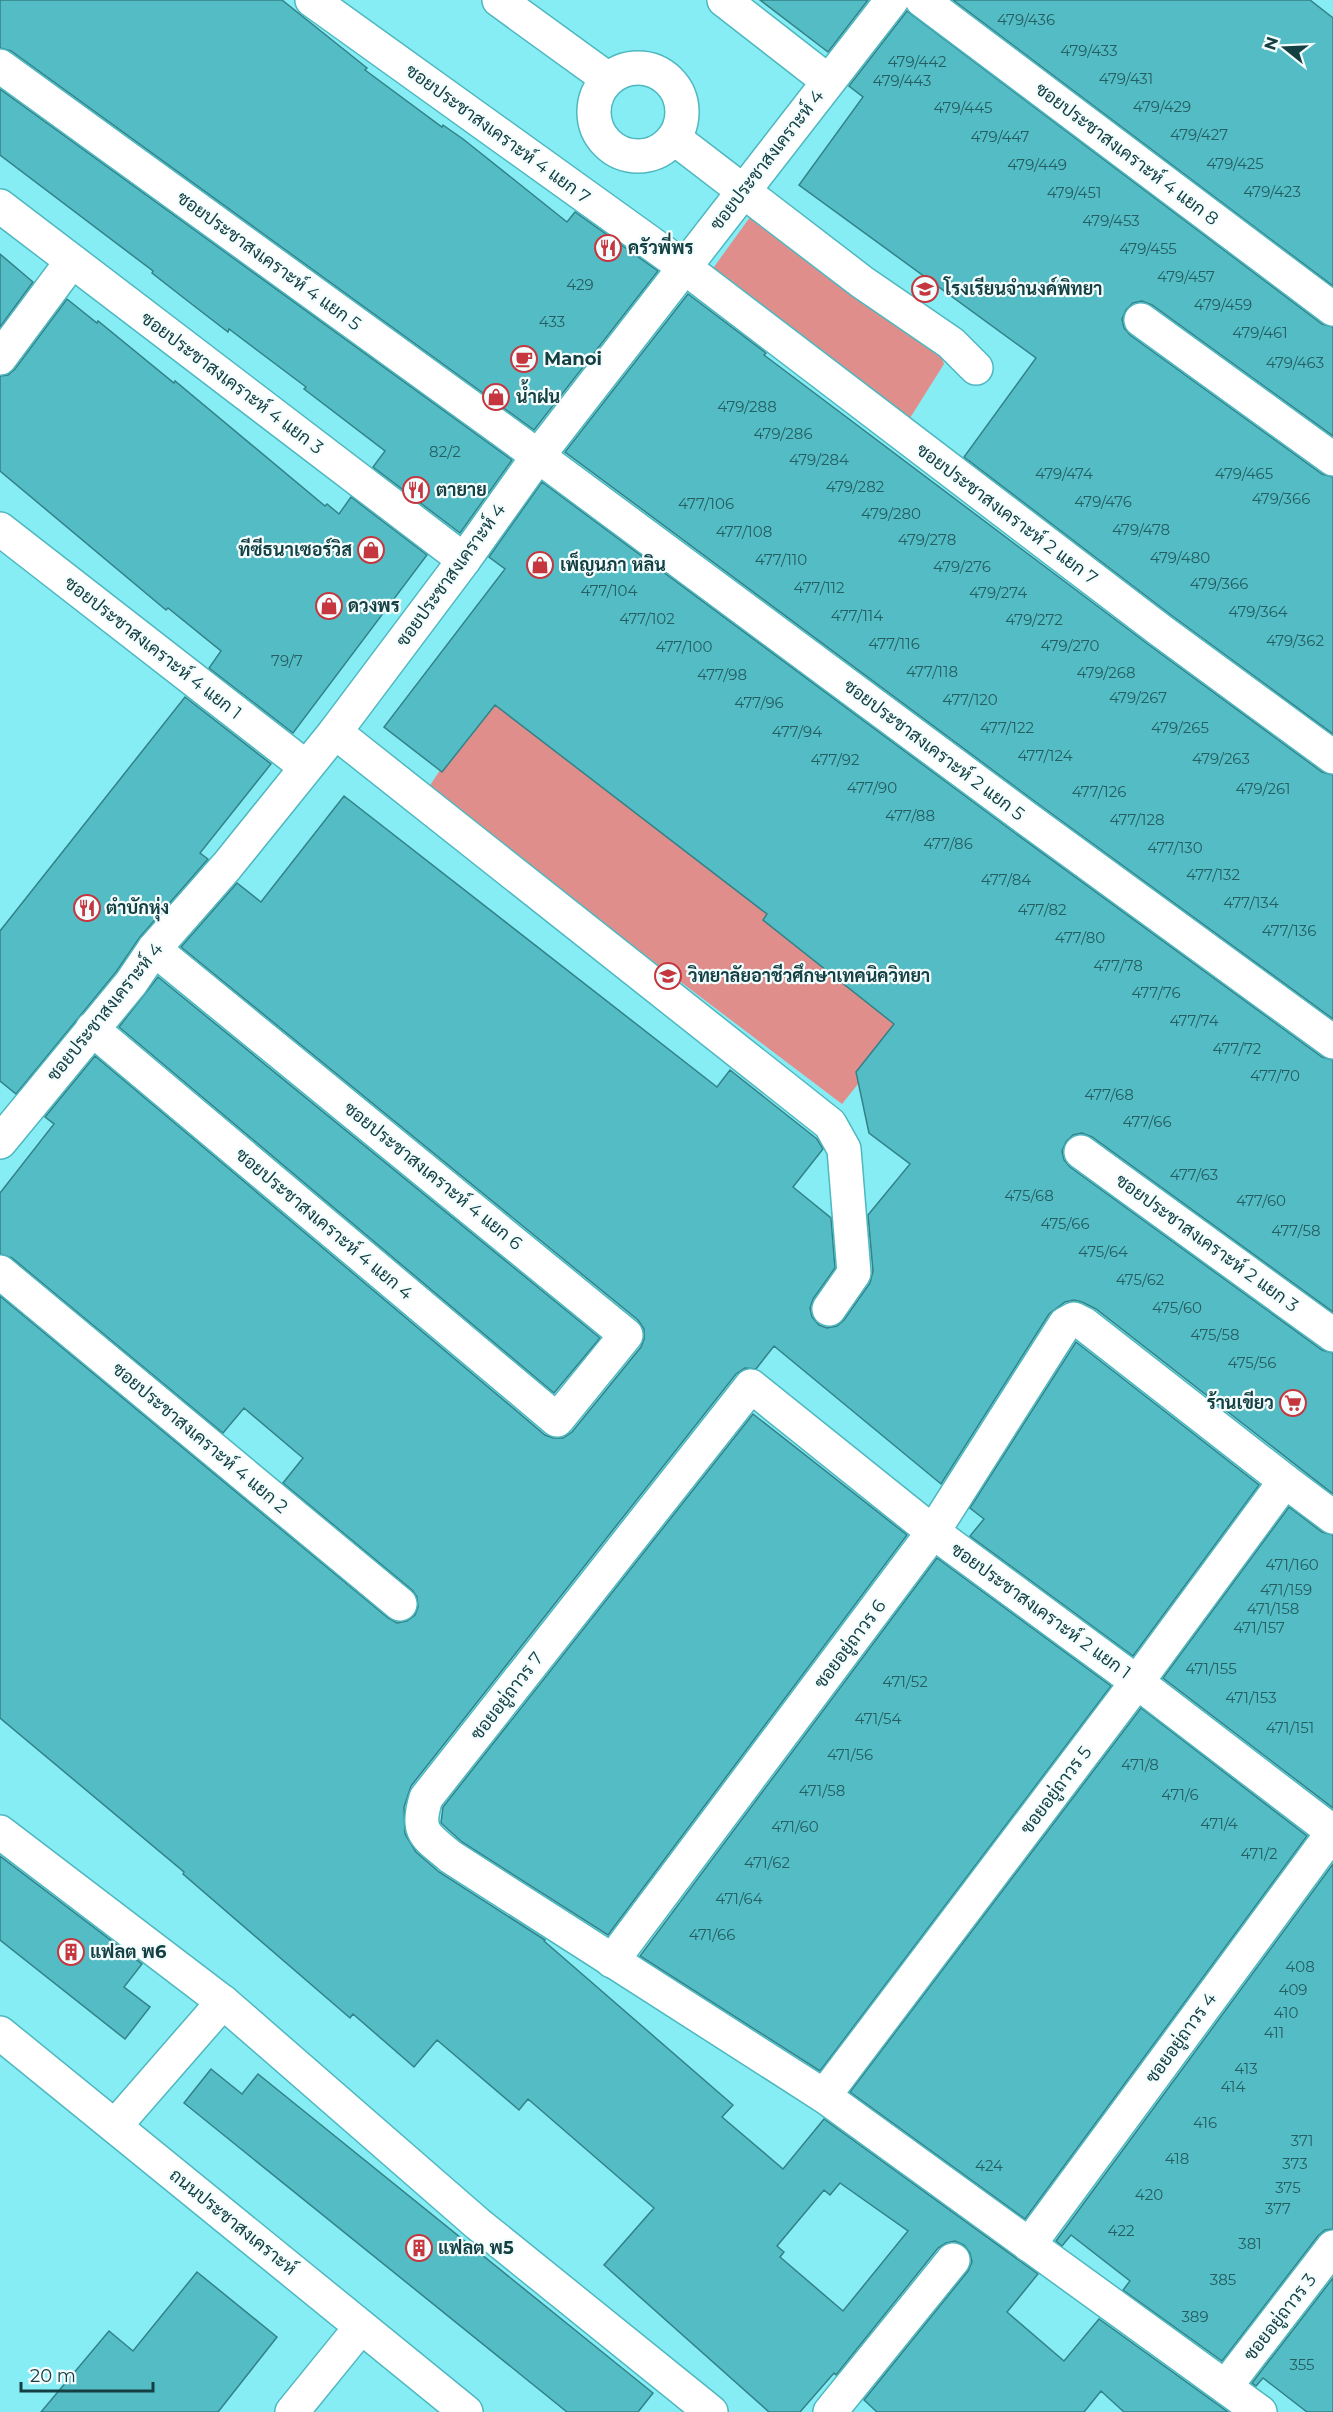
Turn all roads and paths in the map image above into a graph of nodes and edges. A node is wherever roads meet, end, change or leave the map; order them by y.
1 (312, 0) edge
2 (500, 0) edge
3 (724, 0) edge
4 (892, 0) edge
5 (922, 0) edge
6 (0, 66) edge
7 (608, 79) junction
8 (828, 81) junction
9 (674, 138) junction
10 (742, 192) junction
11 (0, 206) edge
12 (72, 261) junction
13 (684, 267) junction
14 (1333, 309) edge
15 (1141, 320) dead end
16 (0, 358) edge
17 (976, 368) dead end
18 (537, 456) junction
19 (1333, 459) edge
20 (0, 529) edge
21 (464, 560) junction
22 (335, 732) junction
23 (1333, 757) edge
24 (306, 767) junction
25 (154, 949) junction
26 (92, 1029) junction
27 (1333, 1042) edge
28 (0, 1142) edge
29 (1081, 1152) dead end
30 (0, 1272) edge
31 (829, 1309) dead end
32 (1333, 1335) edge
33 (751, 1386) joint
34 (557, 1420) joint
35 (1285, 1482) junction
36 (1333, 1516) edge
37 (933, 1532) junction
38 (400, 1604) dead end
39 (1137, 1682) junction
40 (0, 1832) edge
41 (1333, 1832) edge
42 (612, 1961) junction
43 (223, 2002) junction
44 (2, 2038) edge
45 (824, 2096) junction
46 (115, 2126) junction
47 (1029, 2245) junction
48 (1333, 2247) edge
49 (953, 2260) dead end
50 (362, 2327) junction
51 (1226, 2386) junction
52 (292, 2412) edge
53 (466, 2412) edge
54 (711, 2412) edge
55 (830, 2412) edge
56 (1260, 2412) edge

1 - 13 street, ซอยประชาสงเคราะห์ 4 แยก 7
2 - 7 street
3 - 8 street
4 - 8 street, ซอยประชาสงเคราะห์ 4
5 - 14 street, ซอยประชาสงเคราะห์ 4 แยก 8
6 - 18 street, ซอยประชาสงเคราะห์ 4 แยก 5
7 - 9 street
7 - 9 street
8 - 10 street, ซอยประชาสงเคราะห์ 4
9 - 10 street
10 - 13 street, ซอยประชาสงเคราะห์ 4
10 - 17 street
11 - 12 street, ซอยประชาสงเคราะห์ 4 แยก 3
12 - 16 street
12 - 21 street, ซอยประชาสงเคราะห์ 4 แยก 3
13 - 18 street, ซอยประชาสงเคราะห์ 4
13 - 23 street, ซอยประชาสงเคราะห์ 2 แยก 7
15 - 19 street
18 - 21 street, ซอยประชาสงเคราะห์ 4
18 - 27 street, ซอยประชาสงเคราะห์ 2 แยก 5
20 - 24 street, ซอยประชาสงเคราะห์ 4 แยก 1
21 - 22 street, ซอยประชาสงเคราะห์ 4
22 - 24 street, ซอยประชาสงเคราะห์ 4
22 - 31 street
24 - 25 street, ซอยประชาสงเคราะห์ 4
25 - 26 street, ซอยประชาสงเคราะห์ 4
25 - 34 street, ซอยประชาสงเคราะห์ 4 แยก 6
26 - 28 street, ซอยประชาสงเคราะห์ 4
26 - 34 street, ซอยประชาสงเคราะห์ 4 แยก 4
29 - 32 street, ซอยประชาสงเคราะห์ 2 แยก 3
30 - 38 street, ซอยประชาสงเคราะห์ 4 แยก 2
33 - 37 street, ซอยประชาสงเคราะห์ 2 แยก 1
33 - 42 street, ซอยอยู่ถาวร 7
35 - 36 street
35 - 37 street, ซอยอยู่ถาวร 6
35 - 39 street, ซอยอยู่ถาวร 5
37 - 39 street, ซอยประชาสงเคราะห์ 2 แยก 1
37 - 42 street, ซอยอยู่ถาวร 6
39 - 41 street, ซอยประชาสงเคราะห์ 2 แยก 1
39 - 45 street, ซอยอยู่ถาวร 5
40 - 43 street
41 - 47 street, ซอยอยู่ถาวร 4
42 - 45 street, ซอยอยู่ถาวร 7
43 - 46 street
43 - 54 street
44 - 46 street, ถนนประชาสงเคราะห์
45 - 47 street, ซอยอยู่ถาวร 7
46 - 50 street, ถนนประชาสงเคราะห์
47 - 51 street, ซอยอยู่ถาวร 7
48 - 51 street, ซอยอยู่ถาวร 3
49 - 55 street
50 - 52 street
50 - 53 street, ถนนประชาสงเคราะห์
51 - 56 street, ซอยอยู่ถาวร 7

